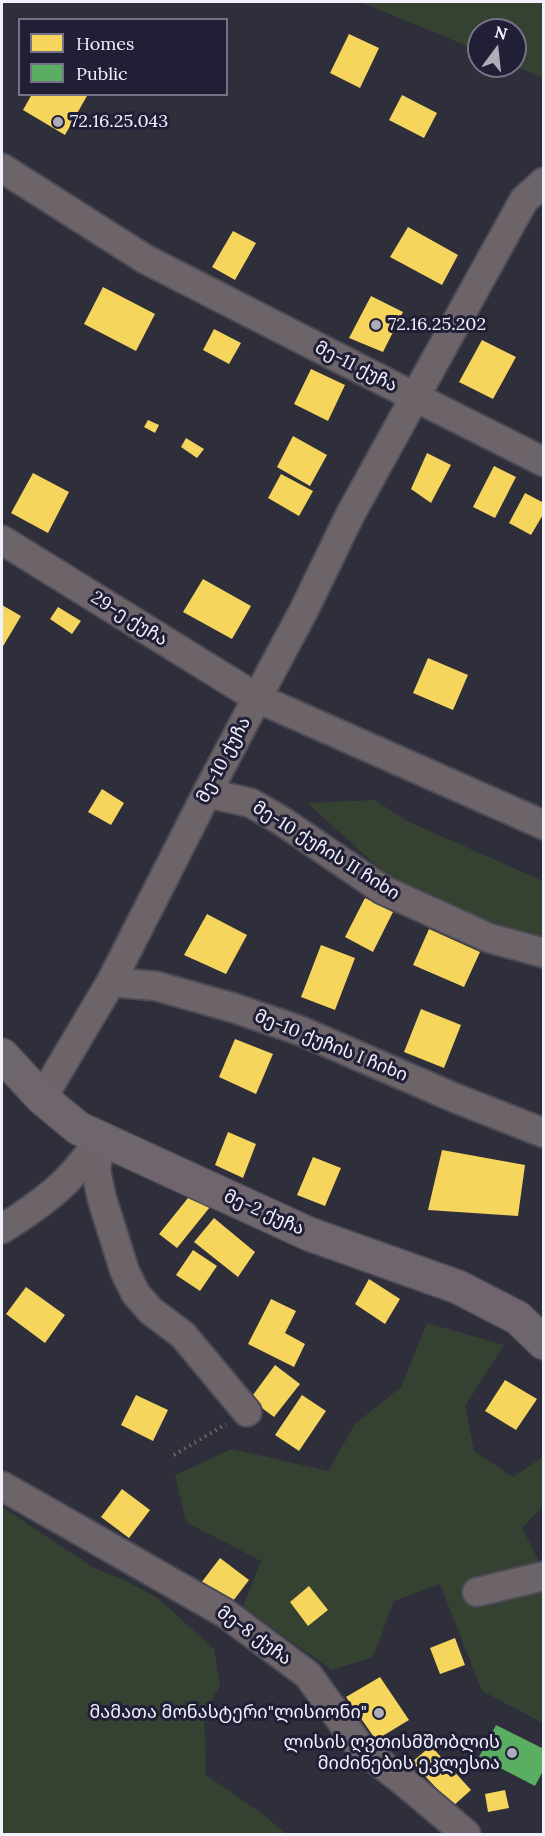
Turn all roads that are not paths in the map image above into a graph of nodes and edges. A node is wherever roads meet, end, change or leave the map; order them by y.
1 (2, 168) edge
2 (543, 182) edge
3 (415, 397) junction
4 (543, 462) edge
5 (2, 540) edge
6 (257, 698) junction
7 (207, 793) junction
8 (543, 825) edge
9 (543, 953) edge
10 (111, 982) junction
11 (2, 1055) edge
12 (42, 1098) junction
13 (543, 1133) edge
14 (100, 1139) junction
15 (2, 1230) edge
16 (541, 1338) edge
17 (247, 1412) road end
18 (2, 1486) edge
19 (543, 1576) edge
20 (477, 1592) dead end
21 (466, 1834) edge

1 - 3 street, მე-11 ქუჩა
2 - 3 street
3 - 4 street
3 - 6 street, მე-11 ქუჩა
5 - 6 street, 29-ე ქუჩა
6 - 7 street, მე-10 ქუჩა
6 - 8 street, მე-10 ქუჩა
7 - 9 street, მე-10 ქუჩის II ჩიხი
7 - 10 street, მე-10 ქუჩა
10 - 12 street, მე-10 ქუჩა
10 - 13 street, მე-10 ქუჩის I ჩიხი
11 - 12 main road, მე-2 ქუჩა
12 - 14 main road, მე-2 ქუჩა
14 - 15 street
14 - 16 main road, მე-2 ქუჩა
14 - 17 street
18 - 21 street, მე-8 ქუჩა
19 - 20 street

